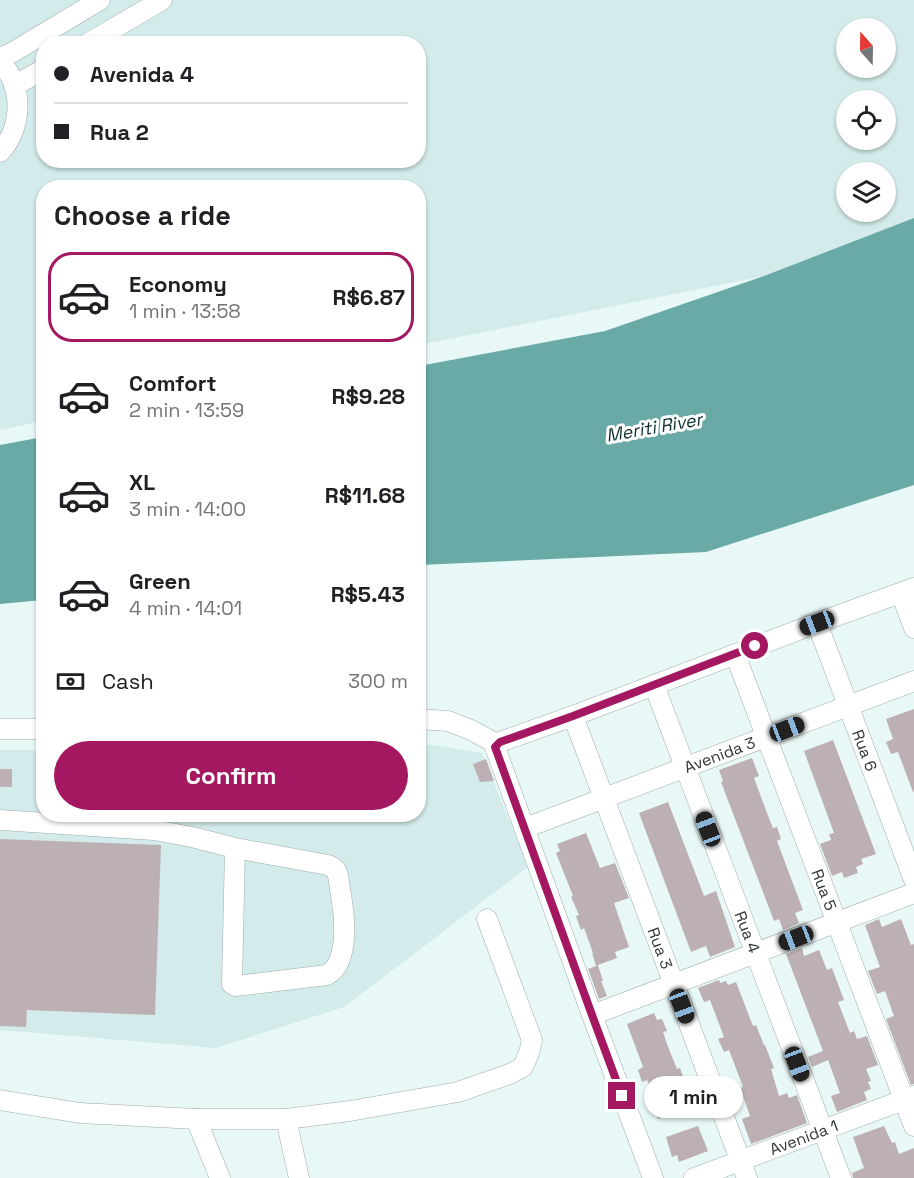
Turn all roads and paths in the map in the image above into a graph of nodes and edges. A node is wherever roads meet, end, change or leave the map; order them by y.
1 (100, 0) edge
2 (162, 0) edge
3 (40, 36) edge
4 (101, 36) edge
5 (36, 38) edge
6 (0, 60) edge
7 (36, 74) edge
8 (14, 86) junction
9 (0, 152) edge
10 (907, 590) edge
11 (817, 623) junction
12 (914, 628) edge
13 (735, 654) junction
14 (914, 681) edge
15 (654, 685) junction
16 (848, 705) junction
17 (573, 716) junction
18 (426, 720) edge
19 (0, 729) edge
20 (36, 729) edge
21 (766, 737) junction
22 (496, 745) junction
23 (685, 767) junction
24 (604, 798) junction
25 (0, 820) edge
26 (525, 828) junction
27 (235, 848) junction
28 (914, 880) edge
29 (914, 893) edge
30 (487, 919) dead end
31 (837, 922) junction
32 (755, 953) junction
33 (674, 984) junction
34 (592, 1015) junction
35 (909, 1098) edge
36 (0, 1100) edge
37 (196, 1119) junction
38 (286, 1119) junction
39 (914, 1126) edge
40 (822, 1130) junction
41 (744, 1169) edge
42 (220, 1178) edge
43 (299, 1178) edge
44 (653, 1178) edge
45 (694, 1178) edge
46 (841, 1178) edge

1 - 3 street
2 - 4 street
5 - 6 street
6 - 8 street
7 - 8 street
8 - 9 street
10 - 11 street
10 - 12 street
11 - 13 street
11 - 16 street, Rua 6
13 - 15 street
13 - 21 street, Rua 5
14 - 16 street, Avenida 3
15 - 17 street
15 - 23 street, Rua 4
16 - 21 street, Avenida 3
16 - 28 street, Rua 6
17 - 22 street
17 - 24 street, Rua 3
18 - 22 street
19 - 20 street
21 - 23 street, Avenida 3
21 - 31 street, Rua 5
22 - 26 street
23 - 24 street, Avenida 3
23 - 32 street, Rua 4
24 - 26 street, Avenida 3
24 - 33 street, Rua 3
25 - 27 street
26 - 34 street
27 - 27 street
29 - 31 street
30 - 38 street
31 - 32 street
31 - 35 street, Rua 5
32 - 33 street
32 - 40 street, Rua 4
33 - 34 street
33 - 41 street, Rua 3
34 - 44 street
35 - 39 street, Rua 5
35 - 40 street, Avenida 1
36 - 37 street
37 - 38 street
37 - 42 street
38 - 43 street
40 - 41 street, Avenida 1
40 - 46 street, Rua 4
41 - 45 street, Avenida 1

